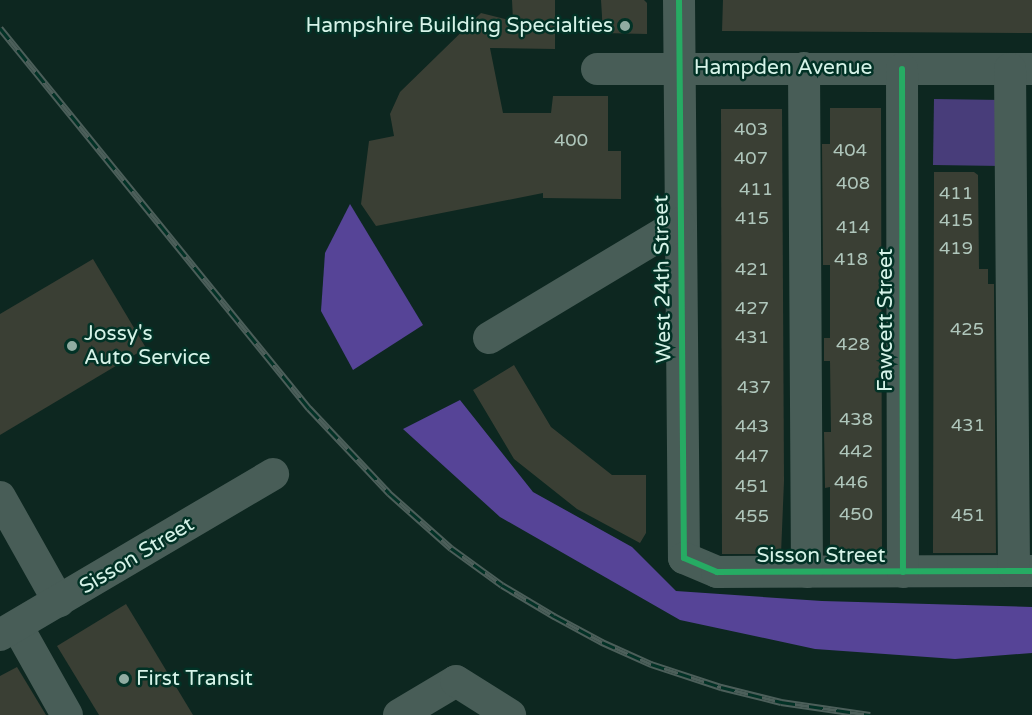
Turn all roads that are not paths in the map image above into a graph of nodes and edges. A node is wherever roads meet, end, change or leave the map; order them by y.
1 (679, 0) edge
2 (678, 68) junction
3 (804, 68) junction
4 (597, 69) dead end
5 (902, 69) junction
6 (1021, 69) edge
7 (679, 224) junction
8 (489, 338) dead end
9 (273, 474) dead end
10 (0, 497) edge
11 (684, 558) joint
12 (1023, 571) edge
13 (807, 572) junction
14 (903, 572) junction
15 (59, 602) junction
16 (8, 631) edge
17 (499, 713) edge
18 (67, 715) edge
19 (399, 715) edge

1 - 2 street, West 24th Street
2 - 3 street, Hampden Avenue
2 - 4 street, Hampden Avenue
2 - 7 street, West 24th Street
3 - 5 street, Hampden Avenue
3 - 13 street
5 - 6 street, Hampden Avenue
5 - 14 street, Fawcett Street
6 - 12 street
7 - 8 street
7 - 11 street, West 24th Street
9 - 15 street, Sisson Street
10 - 15 street
11 - 13 street, Sisson Street
12 - 14 street, Sisson Street
13 - 14 street, Sisson Street
15 - 16 street, Sisson Street
16 - 18 street
17 - 19 street

